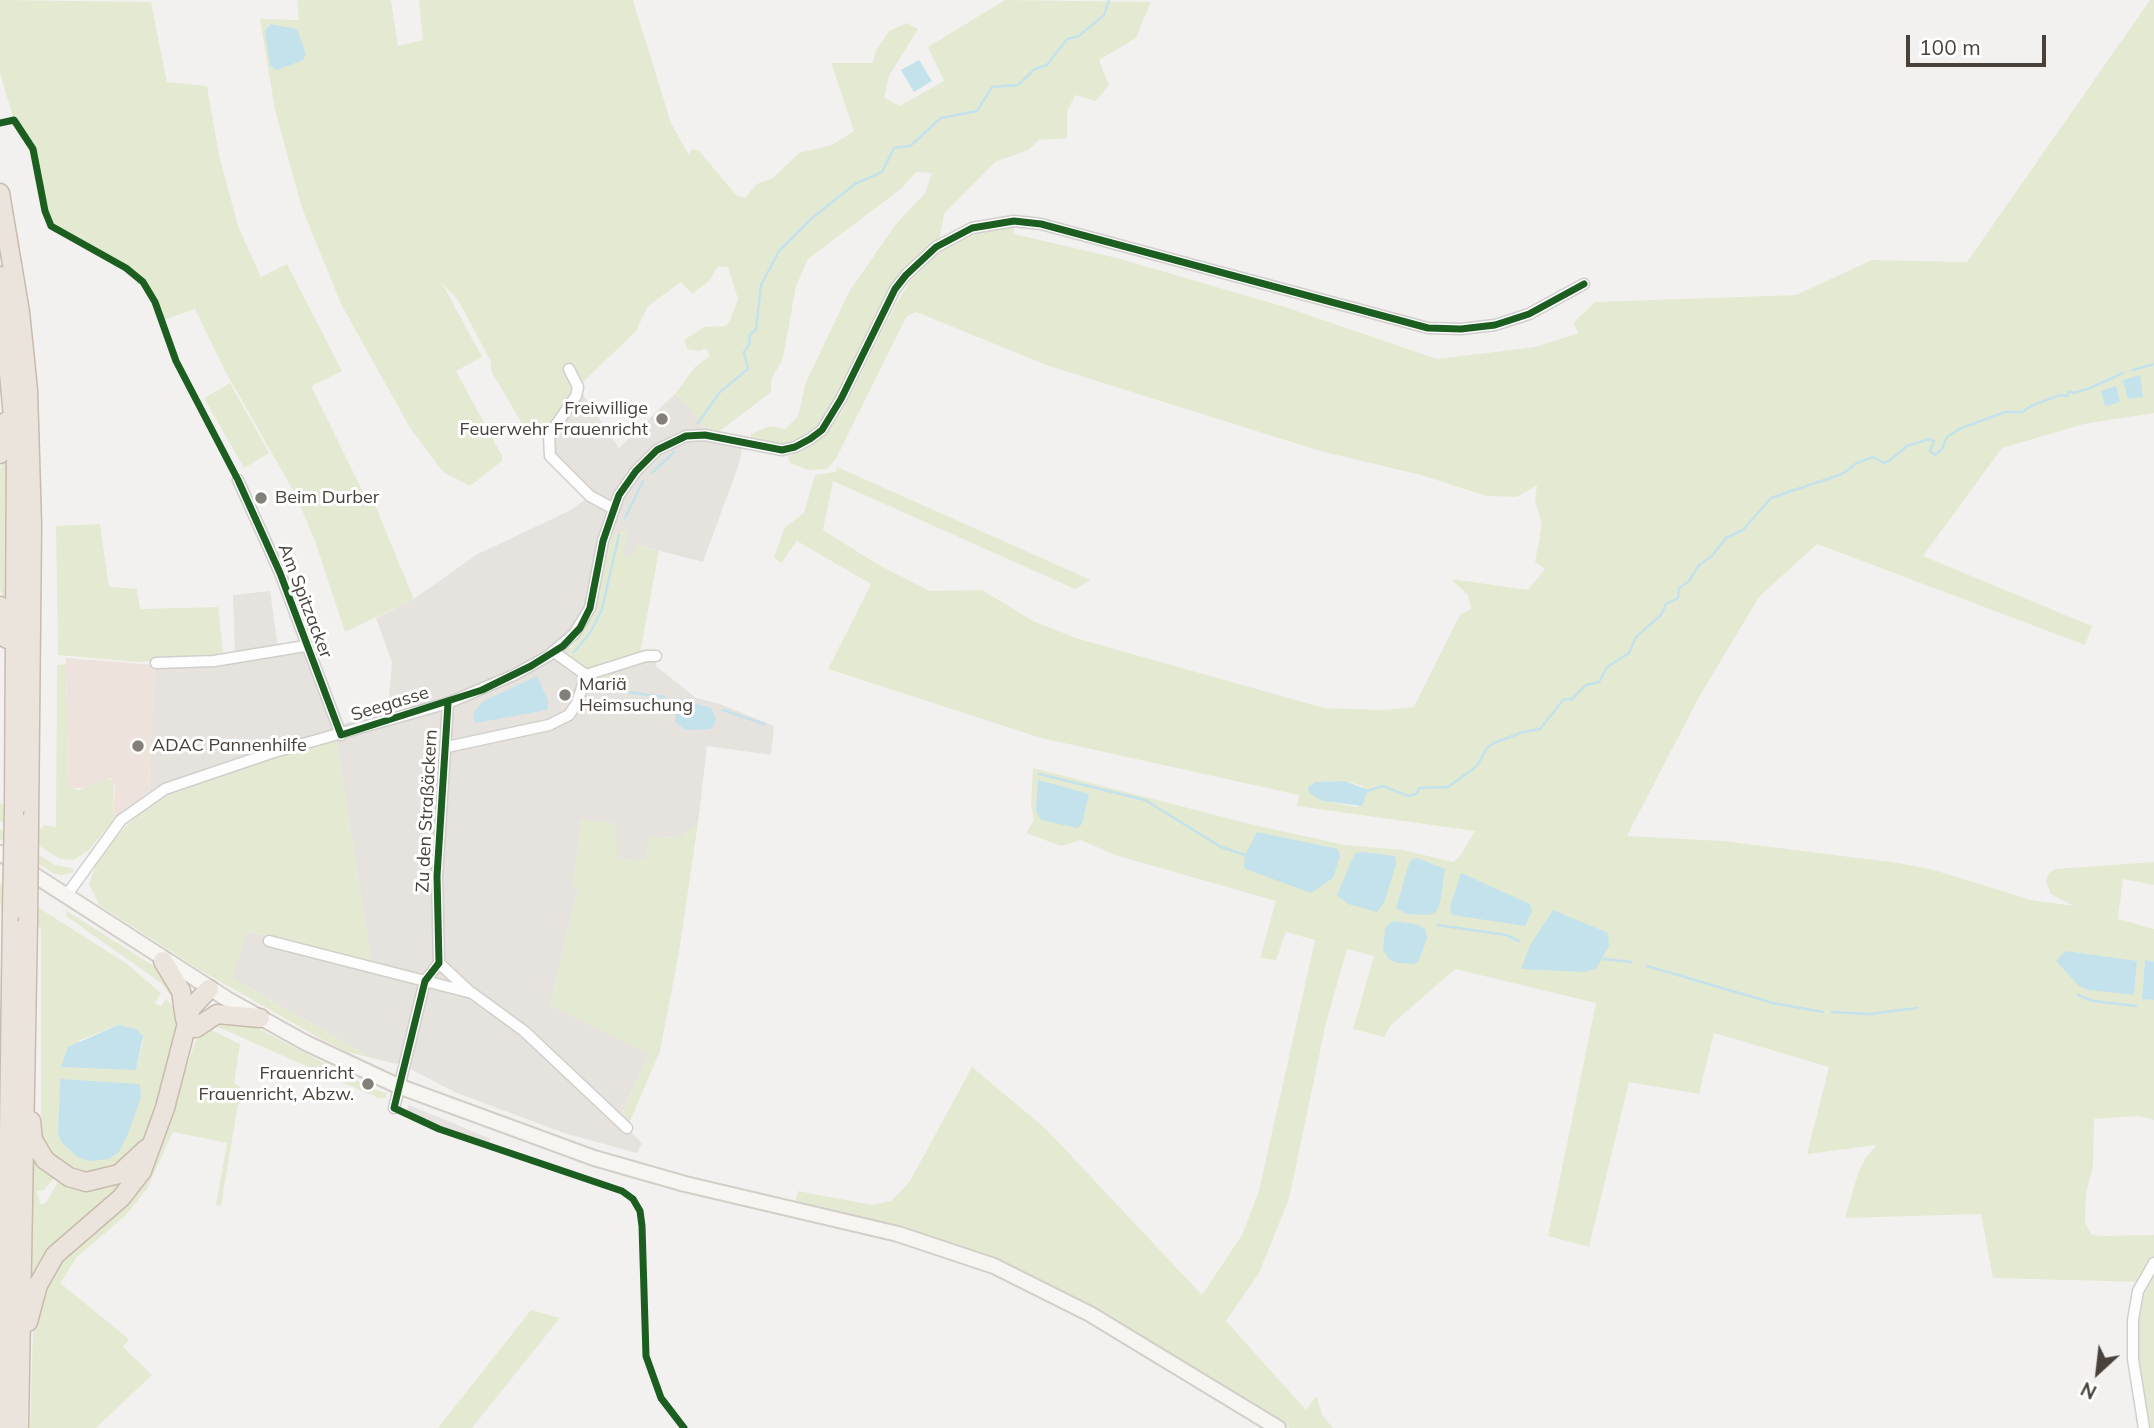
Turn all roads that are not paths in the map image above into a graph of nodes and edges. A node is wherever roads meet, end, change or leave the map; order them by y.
1 (0, 193) edge
2 (0, 276) edge
3 (1584, 284) dead end
4 (569, 369) dead end
5 (13, 390) junction
6 (0, 454) edge
7 (238, 480) dead end
8 (614, 509) junction
9 (0, 606) edge
10 (305, 646) junction
11 (554, 652) junction
12 (656, 656) dead end
13 (156, 663) dead end
14 (586, 675) junction
15 (449, 703) junction
16 (14, 716) junction
17 (341, 735) junction
18 (447, 747) junction
19 (0, 853) edge
20 (66, 896) junction
21 (269, 941) dead end
22 (163, 961) junction
23 (439, 963) junction
24 (425, 981) junction
25 (209, 989) junction
26 (471, 993) junction
27 (260, 1018) junction
28 (190, 1027) junction
29 (25, 1060) junction
30 (398, 1086) junction
31 (394, 1108) dead end
32 (627, 1128) dead end
33 (153, 1141) junction
34 (2154, 1263) edge
35 (21, 1349) junction
36 (2143, 1425) edge
37 (5, 1428) edge
38 (19, 1428) edge
39 (1278, 1428) edge

1 - 29 highway, bridge
2 - 5 highway
3 - 8 street, Seegasse
4 - 8 street
5 - 6 highway
5 - 16 highway
7 - 10 street, Am Spitzacker
8 - 11 street, Seegasse
9 - 16 highway
10 - 13 street, Am Spitzacker
10 - 17 street, Am Spitzacker
11 - 14 street
11 - 15 street, Seegasse
12 - 14 street
14 - 18 street
15 - 17 street, Seegasse
15 - 18 street, Zu den Straßäckern
16 - 37 highway, bridge
17 - 20 street, Seegasse
18 - 23 street, Zu den Straßäckern
19 - 20 main road
20 - 22 main road
21 - 24 street
22 - 25 main road
22 - 28 highway
23 - 24 street
23 - 26 street
24 - 26 street
24 - 30 street
25 - 27 main road
25 - 28 highway
26 - 32 street
27 - 28 highway
27 - 30 main road
28 - 33 highway
29 - 33 highway
29 - 35 highway
30 - 31 street
30 - 39 main road
33 - 35 highway
34 - 36 street
35 - 38 highway

